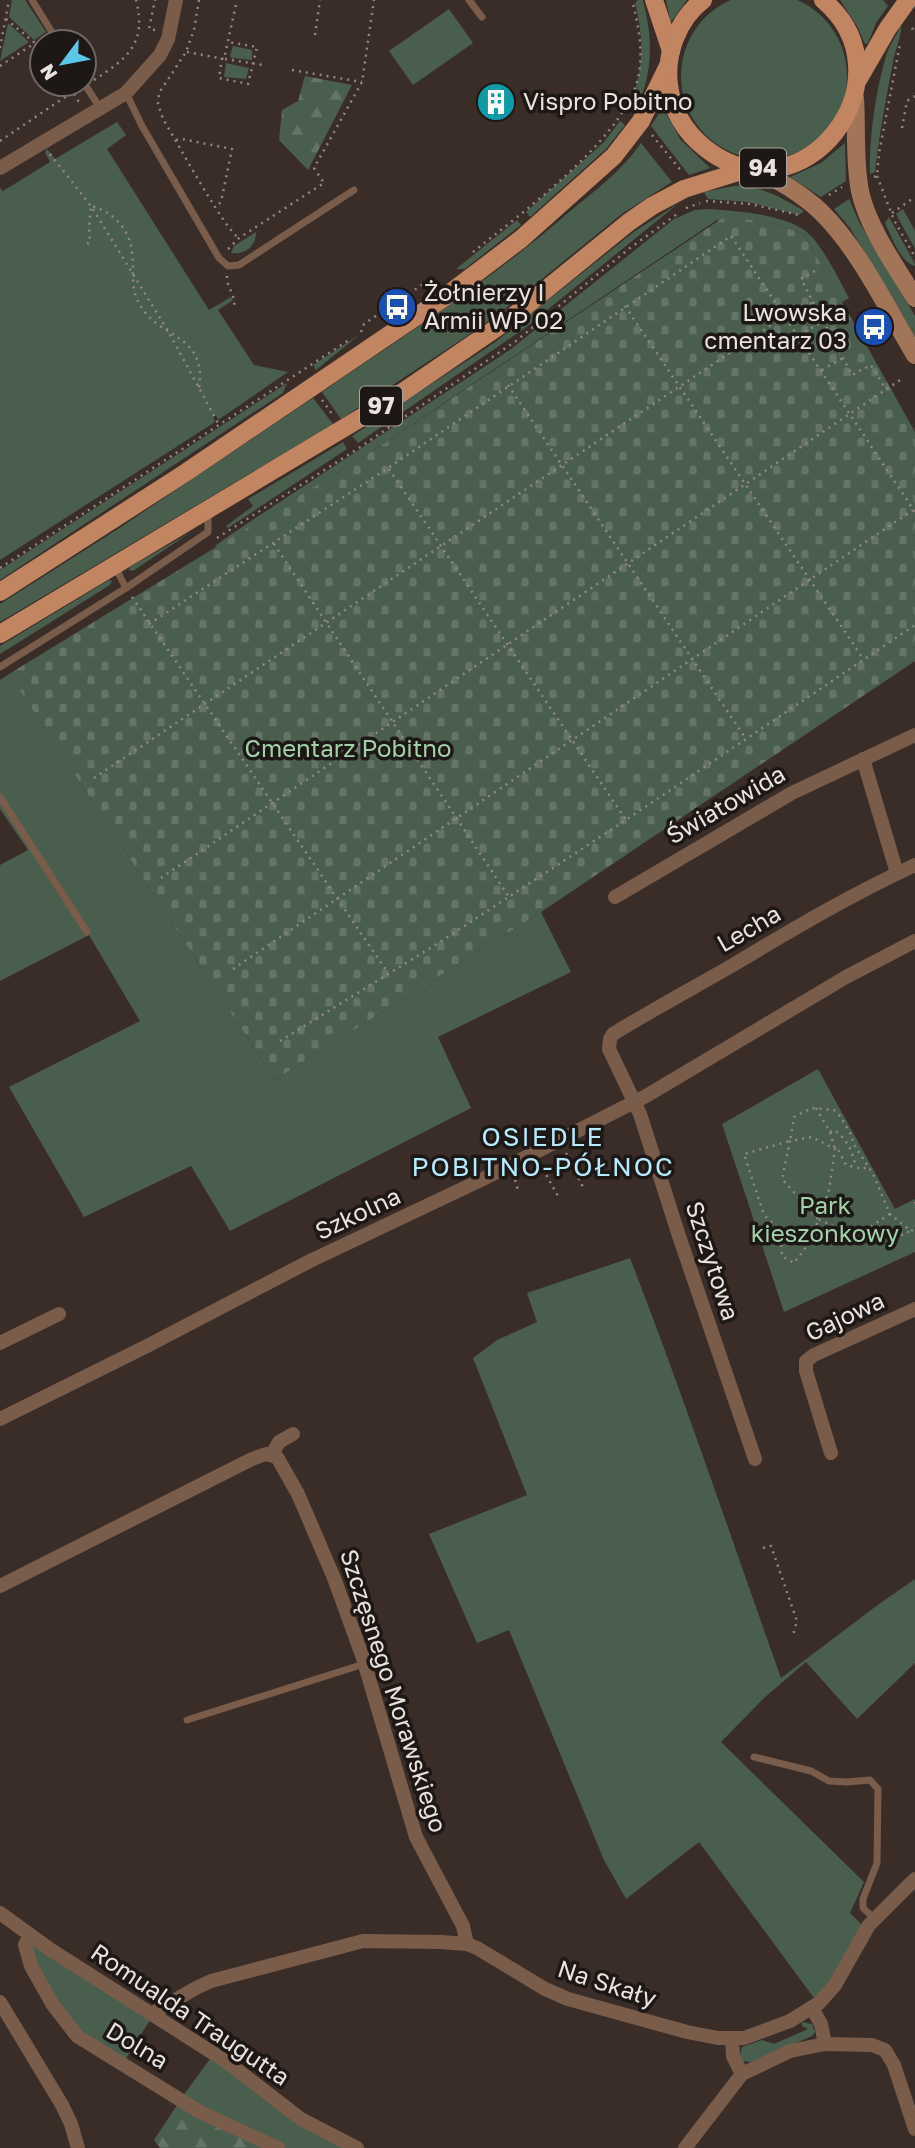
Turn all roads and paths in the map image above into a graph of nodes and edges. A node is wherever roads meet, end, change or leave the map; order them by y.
1 (9, 0) edge
2 (32, 0) edge
3 (136, 0) edge
4 (155, 0) edge
5 (176, 0) edge
6 (199, 0) edge
7 (237, 0) edge
8 (320, 0) edge
9 (374, 0) edge
10 (469, 0) edge
11 (632, 0) edge
12 (654, 0) edge
13 (703, 0) edge
14 (823, 0) edge
15 (908, 0) edge
16 (482, 17) dead end
17 (6, 19) junction
18 (912, 27) dead end
19 (49, 28) edge
20 (915, 33) edge
21 (315, 34) dead end
22 (28, 38) edge
23 (155, 38) dead end
24 (228, 42) junction
25 (28, 47) edge
26 (0, 48) edge
27 (186, 52) junction
28 (223, 58) junction
29 (669, 59) junction
30 (254, 64) junction
31 (263, 65) dead end
32 (0, 66) edge
33 (292, 70) dead end
34 (98, 76) edge
35 (362, 82) junction
36 (857, 89) junction
37 (126, 93) junction
38 (915, 96) edge
39 (64, 98) edge
40 (79, 98) edge
41 (90, 98) edge
42 (94, 112) junction
43 (642, 121) junction
44 (902, 128) dead end
45 (176, 140) junction
46 (0, 141) edge
47 (47, 149) dead end
48 (755, 168) junction
49 (0, 169) edge
50 (877, 176) dead end
51 (693, 186) junction
52 (354, 190) dead end
53 (915, 197) edge
54 (91, 206) junction
55 (216, 207) junction
56 (891, 213) junction
57 (239, 238) junction
58 (87, 244) dead end
59 (915, 257) edge
60 (465, 258) dead end
61 (225, 263) junction
62 (131, 271) junction
63 (815, 271) dead end
64 (434, 284) dead end
65 (912, 287) edge
66 (813, 302) junction
67 (234, 306) dead end
68 (625, 306) junction
69 (786, 317) junction
70 (824, 321) junction
71 (168, 331) junction
72 (798, 336) junction
73 (915, 355) edge
74 (843, 358) junction
75 (301, 369) junction
76 (821, 370) junction
77 (903, 378) dead end
78 (508, 385) junction
79 (312, 386) junction
80 (680, 387) junction
81 (199, 388) junction
82 (886, 389) junction
83 (850, 414) junction
84 (218, 423) dead end
85 (343, 430) junction
86 (562, 466) junction
87 (388, 468) junction
88 (745, 484) junction
89 (208, 510) junction
90 (914, 511) edge
91 (273, 543) junction
92 (442, 547) junction
93 (628, 563) junction
94 (114, 565) junction
95 (0, 568) edge
96 (810, 580) junction
97 (126, 588) junction
98 (0, 593) edge
99 (131, 596) dead end
100 (149, 624) junction
101 (326, 624) junction
102 (915, 625) edge
103 (0, 634) edge
104 (508, 644) junction
105 (692, 659) junction
106 (864, 660) junction
107 (0, 667) edge
108 (206, 705) junction
109 (392, 722) junction
110 (915, 735) edge
111 (746, 739) junction
112 (572, 740) junction
113 (863, 759) junction
114 (94, 778) dead end
115 (0, 797) edge
116 (272, 803) junction
117 (457, 818) junction
118 (626, 820) junction
119 (915, 864) edge
120 (897, 873) junction
121 (161, 878) dead end
122 (509, 897) junction
123 (615, 897) dead end
124 (337, 899) junction
125 (87, 932) dead end
126 (915, 941) edge
127 (233, 969) dead end
128 (387, 973) junction
129 (610, 1039) joint
130 (280, 1041) dead end
131 (635, 1100) junction
132 (816, 1108) junction
133 (830, 1132) junction
134 (559, 1140) junction
135 (790, 1141) junction
136 (835, 1149) junction
137 (868, 1166) junction
138 (856, 1167) junction
139 (543, 1169) dead end
140 (583, 1187) dead end
141 (559, 1198) dead end
142 (915, 1202) edge
143 (915, 1209) edge
144 (890, 1214) junction
145 (819, 1219) junction
146 (867, 1228) junction
147 (913, 1230) edge
148 (915, 1309) edge
149 (59, 1314) dead end
150 (0, 1343) edge
151 (0, 1419) edge
152 (293, 1434) dead end
153 (831, 1453) dead end
154 (272, 1454) junction
155 (755, 1459) dead end
156 (763, 1548) dead end
157 (0, 1586) edge
158 (793, 1635) dead end
159 (365, 1664) junction
160 (187, 1720) dead end
161 (754, 1758) dead end
162 (915, 1879) edge
163 (0, 1913) edge
164 (875, 1919) junction
165 (30, 1935) junction
166 (467, 1944) junction
167 (0, 2002) edge
168 (813, 2008) junction
169 (153, 2013) junction
170 (732, 2038) junction
171 (825, 2044) junction
172 (742, 2074) junction
173 (915, 2129) edge
174 (78, 2148) edge
175 (278, 2148) edge
176 (357, 2148) edge
177 (685, 2148) edge

1 - 17 path
2 - 19 lane
3 - 34 path
4 - 23 path
5 - 37 street
6 - 27 path
7 - 24 path
8 - 21 path
9 - 35 path
10 - 16 lane
11 - 60 path
12 - 29 main road, 94
13 - 29 main road, 94
14 - 36 main road
15 - 36 main road, 94
17 - 22 path
17 - 26 path
18 - 20 path
24 - 28 path
24 - 30 path
25 - 32 path
27 - 28 path
27 - 45 path
28 - 30 path
28 - 30 path
29 - 43 main road, 97
29 - 48 main road, 94
30 - 31 path
33 - 35 path
35 - 57 path
36 - 48 main road, 94
36 - 65 main road
37 - 42 street
37 - 61 lane
38 - 44 path
39 - 46 path
40 - 42 path
41 - 42 lane
42 - 49 street
43 - 51 path
43 - 79 main road, 97
45 - 55 path
45 - 55 path
47 - 54 path
48 - 51 main road, 97
48 - 73 main road
50 - 56 path
51 - 85 main road, 97
52 - 61 lane
53 - 56 path
54 - 58 path
54 - 62 path
54 - 62 path
55 - 57 path
56 - 59 path
57 - 61 path
61 - 67 path
62 - 71 path
62 - 71 path
63 - 66 path
64 - 75 path
66 - 69 path
66 - 70 path
68 - 69 path
68 - 78 path
68 - 80 path
69 - 72 path
69 - 80 path
70 - 72 path
70 - 74 path
71 - 81 path
71 - 81 path
72 - 76 path
74 - 76 path
74 - 82 path
75 - 79 path
75 - 95 path
76 - 83 path
77 - 82 path
78 - 86 path
78 - 87 path
79 - 85 path
79 - 98 main road, 97
80 - 86 path
80 - 88 path
81 - 84 path
82 - 83 path
83 - 88 path
83 - 90 path
85 - 89 main road, 97
86 - 92 path
86 - 93 path
87 - 91 path
87 - 92 path
88 - 93 path
88 - 96 path
89 - 94 main road, 97
89 - 97 lane
90 - 96 path
91 - 100 path
91 - 101 path
92 - 101 path
92 - 104 path
93 - 104 path
93 - 105 path
94 - 97 lane
94 - 103 main road, 97
96 - 105 path
96 - 106 path
97 - 107 lane
99 - 100 path
100 - 108 path
101 - 108 path
101 - 109 path
102 - 106 path
104 - 109 path
104 - 112 path
105 - 111 path
105 - 112 path
106 - 111 path
108 - 114 path
108 - 116 path
109 - 116 path
109 - 117 path
110 - 113 street, Światowida
111 - 118 path
112 - 117 path
112 - 118 path
113 - 120 street
113 - 123 street, Światowida
115 - 125 lane
116 - 121 path
116 - 124 path
117 - 122 path
117 - 124 path
118 - 122 path
119 - 120 street, Lecha
120 - 129 street, Lecha
122 - 128 path
124 - 127 path
124 - 128 path
126 - 131 street, Szkolna
128 - 130 path
129 - 131 street, Szczytowa
131 - 134 street, Szkolna
131 - 155 street, Szczytowa
132 - 133 path
132 - 135 path
132 - 137 path
133 - 136 path
133 - 138 path
134 - 140 path
134 - 151 street, Szkolna
135 - 136 path
135 - 145 path
135 - 145 path
136 - 138 path
136 - 145 path
137 - 138 path
137 - 144 path
139 - 141 path
142 - 143 path
144 - 146 path
144 - 147 path
145 - 146 path
146 - 147 path
148 - 153 street, Gajowa
149 - 150 street
152 - 154 street
154 - 157 street
154 - 159 street, Szczęsnego Morawskiego
156 - 158 path
159 - 160 lane
159 - 166 street, Szczęsnego Morawskiego
161 - 164 lane
162 - 164 street, Na Skały
163 - 165 street, Romualda Traugutta
164 - 168 street, Na Skały
165 - 169 street, Romualda Traugutta
165 - 175 street, Dolna
166 - 169 street, Na Skały
166 - 170 street, Na Skały
167 - 174 street
168 - 170 street, Na Skały
168 - 171 street
169 - 176 street, Romualda Traugutta
170 - 172 street
171 - 172 street
171 - 173 street
172 - 177 street

